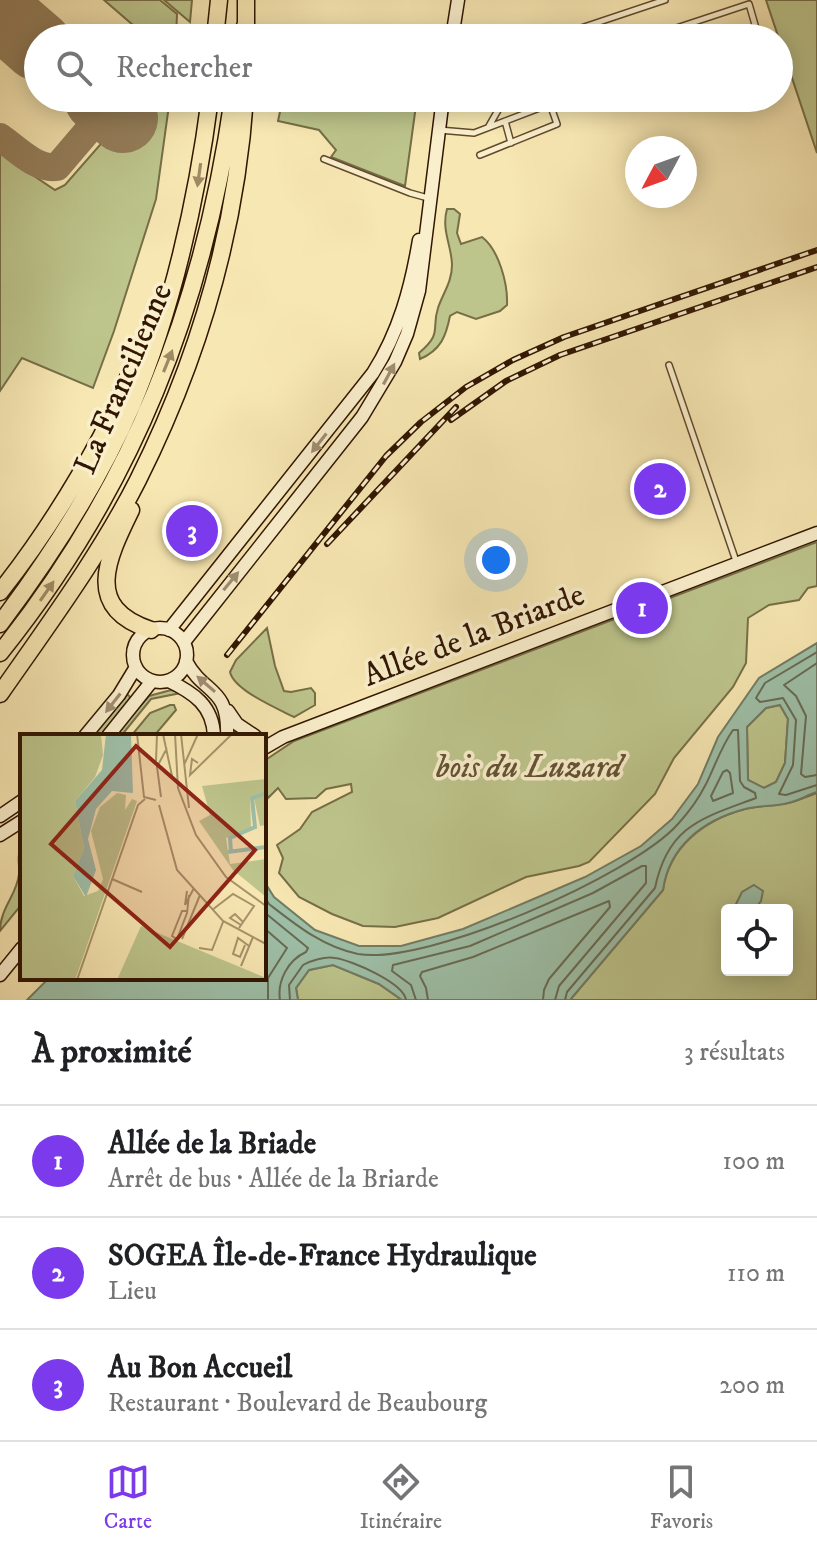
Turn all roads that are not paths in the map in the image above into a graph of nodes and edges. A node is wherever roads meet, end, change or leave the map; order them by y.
1 (219, 0) edge
2 (246, 0) edge
3 (458, 0) edge
4 (665, 0) edge
5 (216, 24) edge
6 (245, 24) edge
7 (454, 24) edge
8 (593, 24) edge
9 (688, 24) edge
10 (755, 24) edge
11 (208, 112) edge
12 (231, 112) edge
13 (244, 112) edge
14 (441, 112) edge
15 (497, 112) edge
16 (529, 112) edge
17 (553, 112) edge
18 (505, 121) junction
19 (488, 127) junction
20 (438, 130) junction
21 (511, 143) junction
22 (480, 155) dead end
23 (324, 159) dead end
24 (429, 198) junction
25 (159, 329) junction
26 (669, 365) dead end
27 (137, 482) junction
28 (817, 533) edge
29 (737, 563) junction
30 (0, 592) edge
31 (0, 624) edge
32 (151, 630) junction
33 (169, 630) junction
34 (184, 642) junction
35 (0, 653) edge
36 (186, 661) junction
37 (136, 667) junction
38 (152, 681) junction
39 (169, 681) junction
40 (0, 694) edge
41 (225, 707) junction
42 (87, 734) edge
43 (110, 734) edge
44 (214, 734) edge
45 (227, 734) edge
46 (252, 734) edge
47 (283, 737) junction
48 (266, 739) edge
49 (266, 747) edge
50 (20, 802) edge
51 (0, 816) edge
52 (20, 822) edge
53 (0, 835) edge
54 (20, 950) edge
55 (0, 975) edge

1 - 5 highway
2 - 6 highway
3 - 7 main road
4 - 8 lane
9 - 10 lane
11 -> 25 highway, La Francilienne
35 -> 12 highway, La Francilienne
13 - 27 highway
14 - 20 main road
15 - 19 lane
16 - 18 lane
17 - 21 lane
18 - 19 lane
18 - 21 lane
19 - 20 lane
20 - 24 main road
21 - 22 lane
23 - 24 lane
24 -> 33 main road
34 -> 24 main road
25 - 30 highway
25 - 31 highway, La Francilienne
26 - 29 lane
27 - 32 highway
27 - 40 highway
28 - 29 main road, Allée de la Briarde
29 - 47 main road, Allée de la Briarde
32 - 33 main road
32 - 37 main road
33 - 34 main road
34 - 36 main road
36 - 39 main road
41 -> 36 main road
37 - 38 main road
37 -> 42 main road
38 - 39 main road
38 - 43 main road
39 - 44 main road
41 - 45 main road
41 - 46 main road
47 - 48 main road, Allée de la Briarde
47 - 49 main road, Allée de la Briarde
50 - 51 main road
52 - 53 main road
54 - 55 main road

